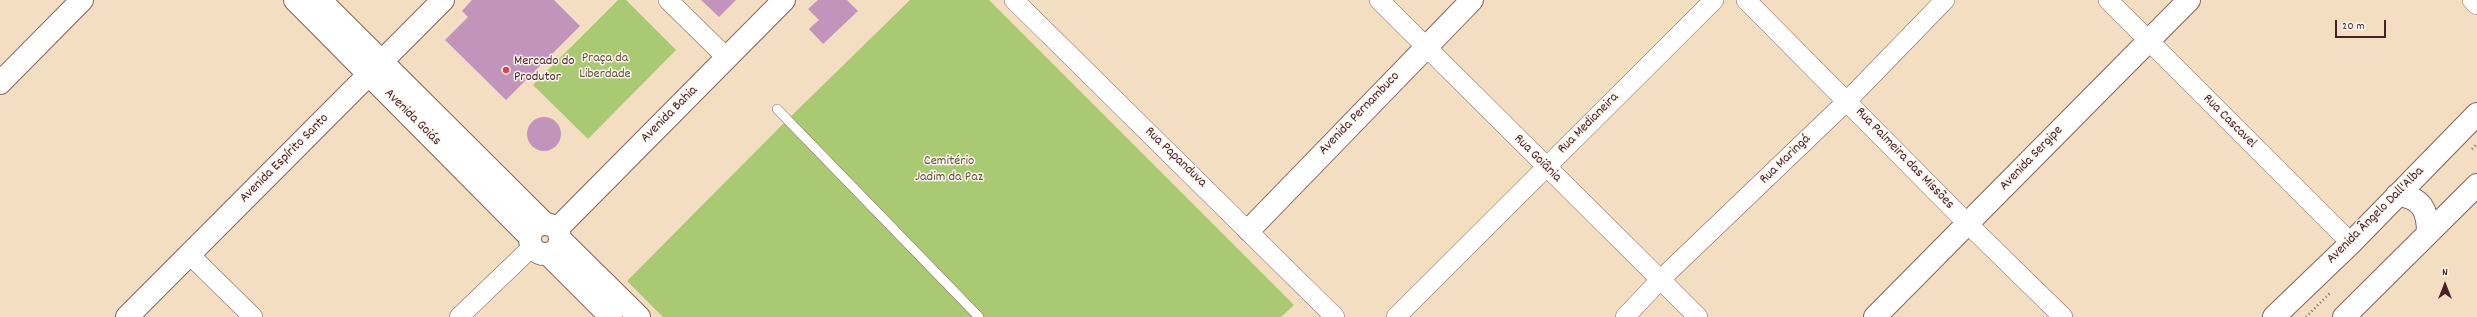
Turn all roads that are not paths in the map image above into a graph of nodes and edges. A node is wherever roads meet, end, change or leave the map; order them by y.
1 (82, 0) edge
2 (295, 0) edge
3 (320, 0) edge
4 (443, 0) edge
5 (668, 0) edge
6 (784, 0) edge
7 (1014, 0) edge
8 (1379, 0) edge
9 (1472, 0) edge
10 (1714, 0) edge
11 (1746, 0) edge
12 (1945, 0) edge
13 (2108, 0) edge
14 (2188, 0) edge
15 (2472, 0) edge
16 (2477, 5) edge
17 (2148, 41) junction
18 (1425, 46) junction
19 (726, 58) junction
20 (376, 68) junction
21 (0, 83) edge
22 (1847, 101) junction
23 (777, 109) dead end
24 (2477, 114) edge
25 (1545, 167) junction
26 (2477, 185) edge
27 (2397, 195) junction
28 (1968, 224) junction
29 (1249, 230) junction
30 (2428, 233) junction
31 (545, 238) junction
32 (2351, 243) junction
33 (189, 254) junction
34 (1660, 280) junction
35 (127, 317) edge
36 (253, 317) edge
37 (459, 317) edge
38 (611, 317) edge
39 (639, 317) edge
40 (979, 317) edge
41 (1335, 317) edge
42 (1396, 317) edge
43 (1625, 317) edge
44 (1698, 317) edge
45 (1875, 317) edge
46 (2063, 317) edge
47 (2274, 317) edge
48 (2344, 317) edge

1 - 21 street
2 - 20 street, Avenida Goiás
3 - 20 street, Avenida Goiás
4 - 20 street, Avenida Espírito Santo
5 - 19 street
6 - 19 street, Avenida Bahia
7 - 29 street, Rua Papanduva
8 - 18 street, Rua Goiânia
9 - 18 street, Avenida Pernambuco
10 - 25 street, Rua Medianeira
11 - 22 street, Rua Palmeira das Missões
12 - 22 street, Rua Maringá
13 - 17 street, Rua Cascavel
14 - 17 street, Avenida Sergipe
15 - 16 street
17 - 28 street, Avenida Sergipe
17 - 32 street, Rua Cascavel
18 - 25 street, Rua Goiânia
18 - 29 street, Avenida Pernambuco
19 - 31 street, Avenida Bahia
20 - 31 street, Avenida Goiás
20 - 33 street, Avenida Espírito Santo
22 - 28 street, Rua Palmeira das Missões
22 - 34 street, Rua Maringá
23 - 40 lane
24 - 27 street, Avenida Ângelo Dall'Alba
25 - 34 street, Rua Goiânia
25 - 42 street, Rua Medianeira
26 - 30 street
27 - 30 street
27 - 32 street, Avenida Ângelo Dall'Alba
28 - 45 street, Avenida Sergipe
28 - 46 street, Rua Palmeira das Missões
29 - 41 street, Rua Papanduva
30 - 48 street
31 - 37 street
31 - 38 street, Avenida Goiás
31 - 39 street, Avenida Goiás
32 - 47 street, Avenida Ângelo Dall'Alba
33 - 35 street, Avenida Espírito Santo
33 - 36 street
34 - 43 street, Rua Maringá
34 - 44 street, Rua Goiânia

